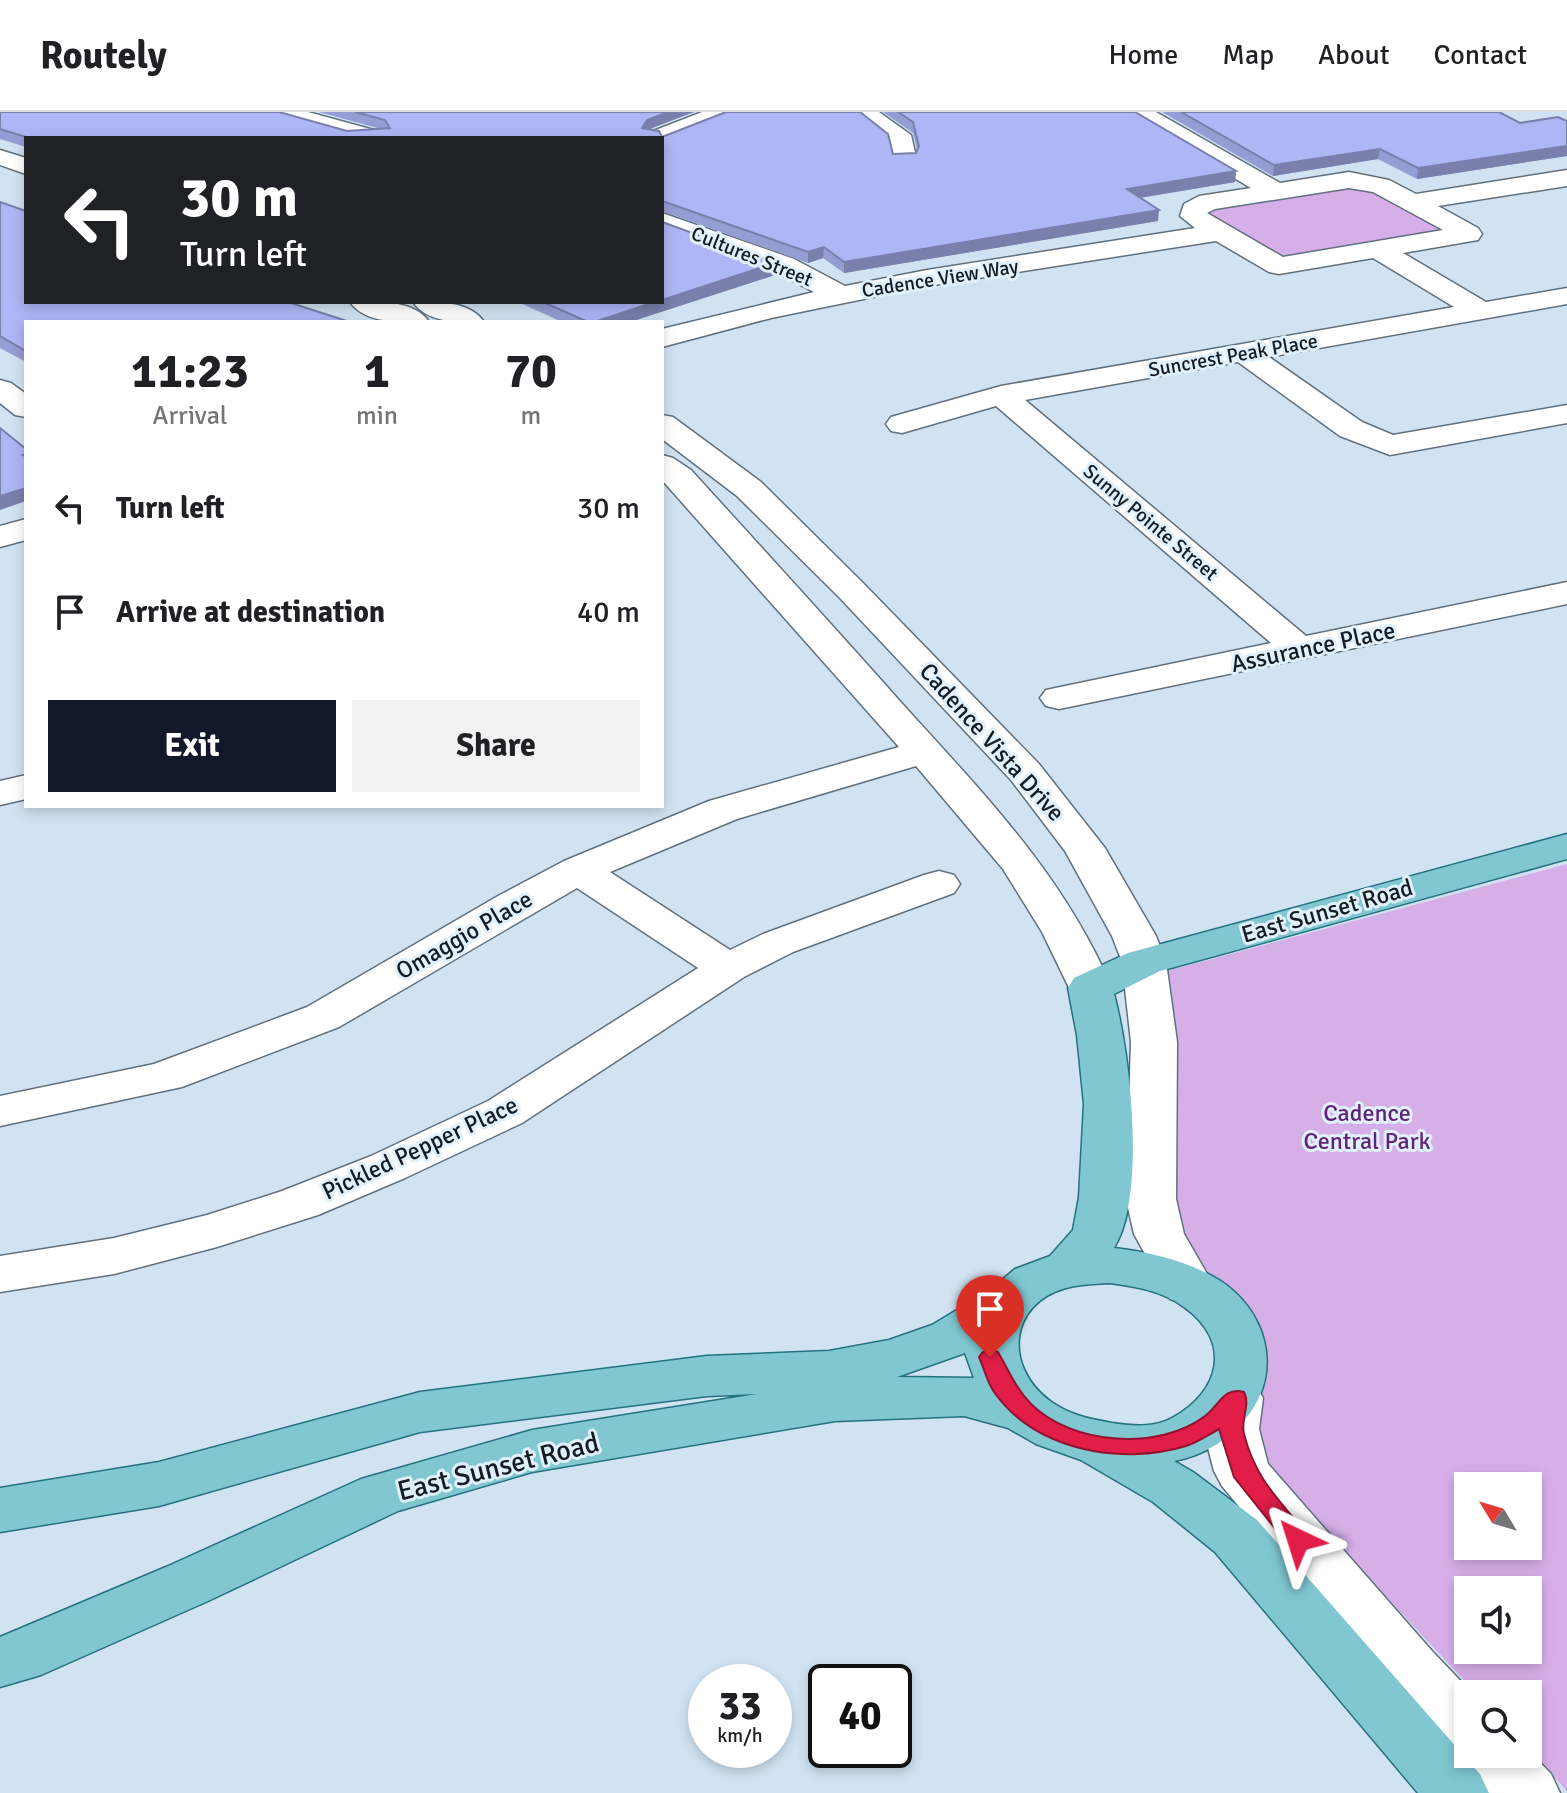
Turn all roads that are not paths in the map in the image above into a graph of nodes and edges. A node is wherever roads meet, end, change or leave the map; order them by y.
1 (281, 112) edge
2 (723, 112) edge
3 (863, 112) edge
4 (1139, 112) edge
5 (379, 127) edge
6 (344, 129) junction
7 (323, 136) edge
8 (662, 136) edge
9 (0, 157) edge
10 (904, 157) edge
11 (24, 165) edge
12 (1567, 178) edge
13 (0, 182) edge
14 (24, 189) edge
15 (1275, 191) junction
16 (1415, 202) junction
17 (664, 222) edge
18 (1221, 232) junction
19 (1378, 250) junction
20 (840, 295) junction
21 (1567, 296) edge
22 (369, 304) edge
23 (431, 304) edge
24 (1481, 311) junction
25 (410, 320) edge
26 (466, 320) edge
27 (664, 337) edge
28 (1245, 354) junction
29 (0, 389) edge
30 (1001, 395) junction
31 (24, 407) edge
32 (1567, 414) edge
33 (902, 424) dead end
34 (664, 425) edge
35 (664, 466) edge
36 (24, 530) edge
37 (0, 537) edge
38 (1567, 593) edge
39 (1301, 650) junction
40 (1059, 698) dead end
41 (927, 751) junction
42 (24, 787) edge
43 (0, 793) edge
44 (1567, 846) edge
45 (579, 870) junction
46 (939, 884) dead end
47 (1144, 962) junction
48 (728, 968) junction
49 (1090, 988) junction
50 (0, 1111) edge
51 (1068, 1269) junction
52 (0, 1274) edge
53 (1188, 1286) junction
54 (1007, 1303) junction
55 (1236, 1398) junction
56 (1026, 1412) junction
57 (1100, 1445) junction
58 (0, 1510) edge
59 (0, 1662) edge
60 (1454, 1715) edge
61 (1504, 1768) edge
62 (1457, 1793) edge
63 (1528, 1793) edge

1 - 6 street
2 - 8 street
3 - 10 street
4 - 15 street
5 - 6 street
6 - 7 street
9 - 11 street
12 - 16 street
13 - 14 street
15 - 16 street
15 - 18 street
16 - 19 street
17 - 20 street, Cultures Street
18 - 19 street
18 - 20 street, Cadence View Way
19 - 24 street
20 - 27 street, Cadence View Way
21 - 24 street, Suncrest Peak Place
22 - 25 street
23 - 26 street
24 - 28 street, Suncrest Peak Place
28 - 30 street, Suncrest Peak Place
28 - 32 street
29 - 31 street
30 - 33 street, Suncrest Peak Place
30 - 39 street, Sunny Pointe Street
34 - 47 street, Cadence Vista Drive
35 - 41 street
36 - 37 street
38 - 39 street, Assurance Place
39 - 40 street, Assurance Place
41 - 45 street, Omaggio Place
41 - 49 street
42 - 43 street
44 - 47 main road, East Sunset Road
45 - 48 street
45 - 50 street, Omaggio Place
46 - 48 street, Pickled Pepper Place
47 - 49 main road, East Sunset Road
47 - 53 street, Cadence Vista Drive
48 - 52 street, Pickled Pepper Place
49 - 51 main road
51 - 53 main road
51 - 54 main road
53 - 55 main road
54 - 56 main road
54 - 58 main road, East Sunset Road
55 - 57 main road
55 - 60 street
56 - 57 main road
56 - 59 main road, East Sunset Road
57 - 62 main road
61 - 63 street

